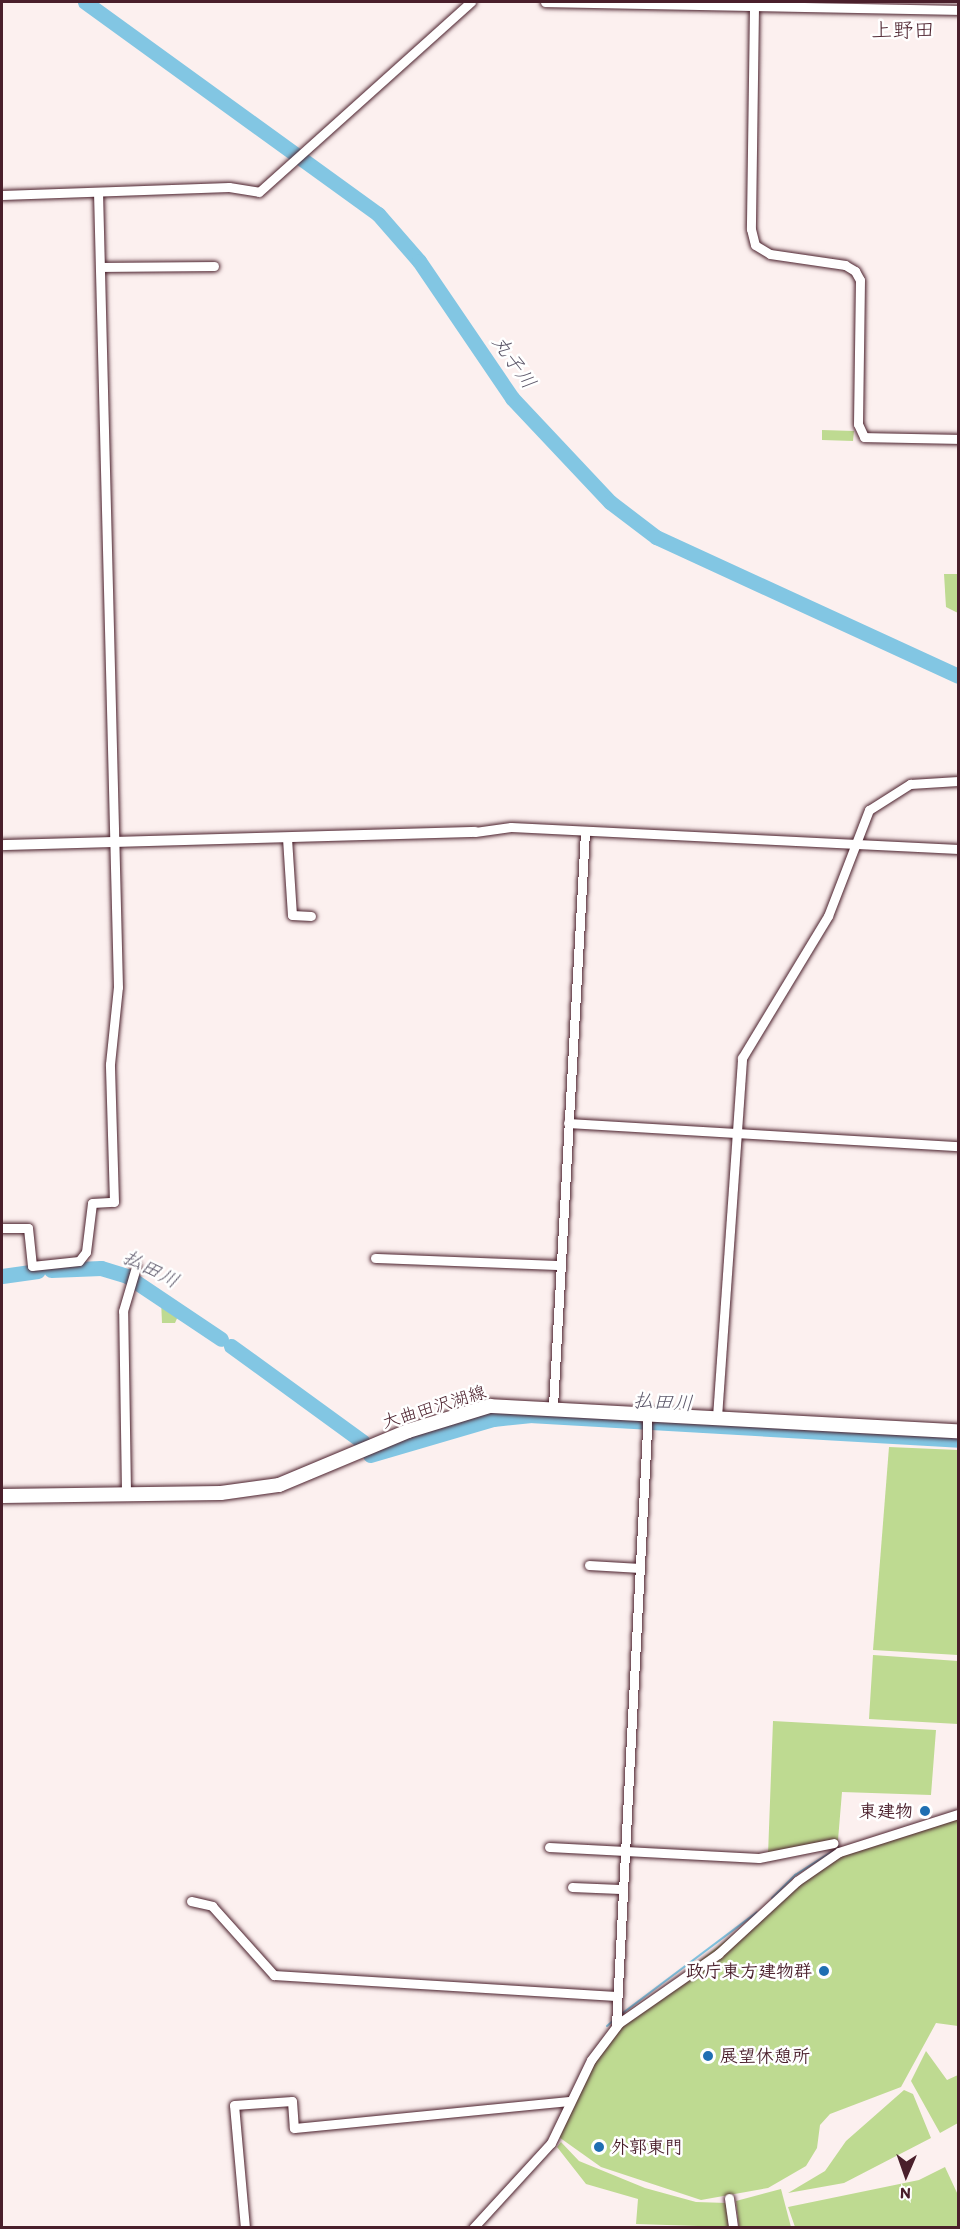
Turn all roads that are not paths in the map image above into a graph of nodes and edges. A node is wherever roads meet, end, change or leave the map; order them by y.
1 (471, 2) edge
2 (545, 2) edge
3 (695, 4) edge
4 (754, 8) junction
5 (958, 10) edge
6 (98, 192) junction
7 (2, 195) edge
8 (214, 266) dead end
9 (100, 267) junction
10 (958, 439) edge
11 (958, 781) edge
12 (475, 832) joint
13 (585, 832) junction
14 (287, 838) junction
15 (115, 841) junction
16 (2, 845) edge
17 (853, 847) junction
18 (958, 849) edge
19 (311, 916) dead end
20 (568, 1123) junction
21 (733, 1134) junction
22 (958, 1146) edge
23 (2, 1228) edge
24 (375, 1258) dead end
25 (559, 1264) junction
26 (136, 1267) dead end
27 (553, 1406) junction
28 (648, 1412) junction
29 (717, 1417) junction
30 (958, 1431) edge
31 (126, 1492) junction
32 (2, 1496) edge
33 (589, 1565) dead end
34 (640, 1568) junction
35 (958, 1814) edge
36 (834, 1843) dead end
37 (549, 1848) dead end
38 (622, 1851) junction
39 (572, 1887) dead end
40 (620, 1889) junction
41 (191, 1901) dead end
42 (615, 1996) junction
43 (616, 2026) junction
44 (570, 2101) junction
45 (729, 2198) dead end
46 (245, 2228) edge
47 (473, 2228) edge
48 (733, 2228) edge

1 - 6 street
2 - 3 street
3 - 4 street
4 - 5 street
4 - 10 street
6 - 7 street
6 - 9 street
8 - 9 street
9 - 15 street
11 - 17 street
12 - 13 street
12 - 14 street
13 - 17 street
13 - 20 street
14 - 15 street
14 - 19 street
15 - 16 street
15 - 23 street
17 - 18 street
17 - 21 street
20 - 21 street
20 - 25 street
21 - 22 street
21 - 29 street
24 - 25 street
25 - 27 street
26 - 31 street
27 - 28 main road, 大曲田沢湖線
27 - 31 main road, 大曲田沢湖線
28 - 29 main road, 大曲田沢湖線
28 - 34 street
29 - 30 main road, 大曲田沢湖線
31 - 32 main road, 大曲田沢湖線
33 - 34 street
34 - 38 street
35 - 43 street
36 - 38 street
37 - 38 street
38 - 40 street
39 - 40 street
40 - 42 street
41 - 42 street
42 - 43 street
43 - 44 street
44 - 46 street
44 - 47 street
45 - 48 street

